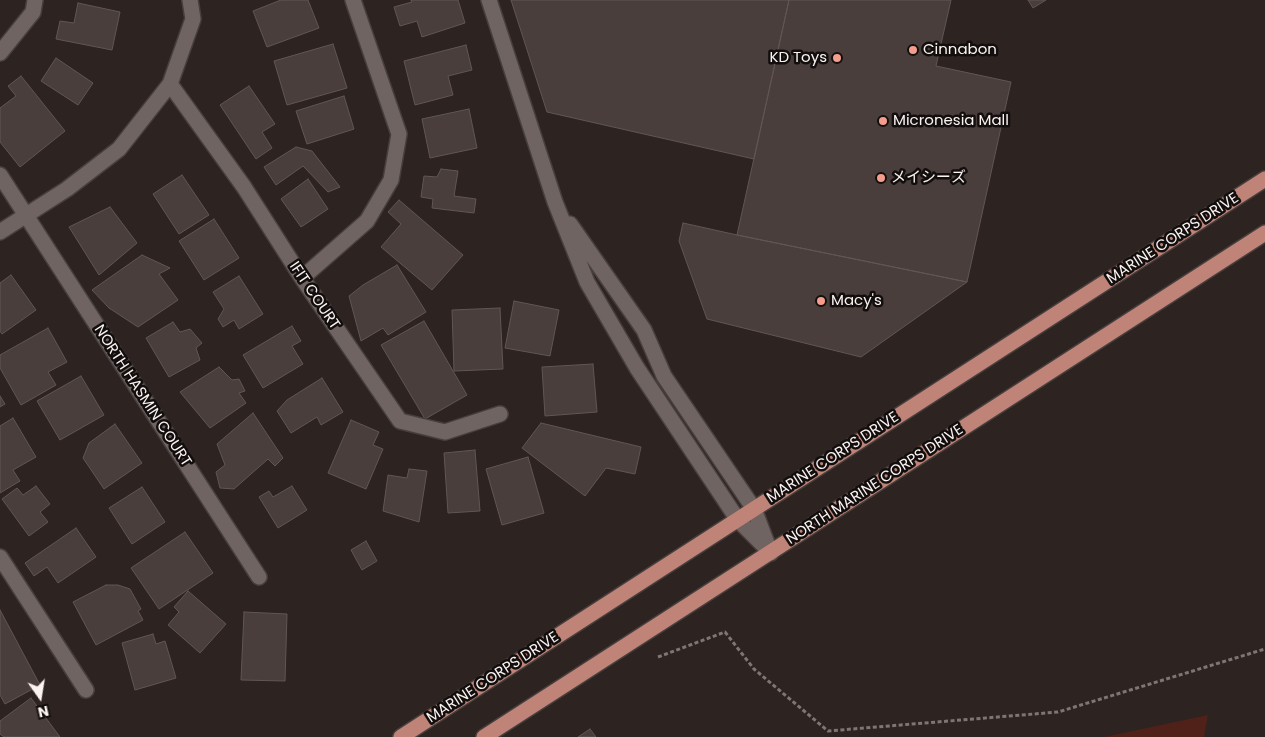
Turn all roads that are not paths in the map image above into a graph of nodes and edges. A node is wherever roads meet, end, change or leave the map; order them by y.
1 (35, 0) edge
2 (190, 0) edge
3 (353, 0) edge
4 (489, 0) edge
5 (0, 54) edge
6 (170, 84) junction
7 (0, 175) edge
8 (1265, 179) edge
9 (554, 202) junction
10 (26, 215) junction
11 (0, 232) edge
12 (1265, 233) edge
13 (302, 278) junction
14 (500, 414) dead end
15 (754, 509) junction
16 (738, 520) junction
17 (770, 552) junction
18 (0, 558) edge
19 (259, 577) dead end
20 (86, 690) dead end
21 (401, 737) edge
22 (484, 737) edge

1 - 5 street
2 - 6 street
3 - 13 street
4 - 9 street
6 - 10 street
6 - 13 street, IFIT COURT
7 - 10 street, NORTH HASMIN COURT
8 - 15 main road, MARINE CORPS DRIVE
9 - 15 street
9 - 16 street
10 - 11 street
10 - 19 street, NORTH HASMIN COURT
12 - 17 main road, NORTH MARINE CORPS DRIVE
13 - 14 street, IFIT COURT
15 - 16 main road, MARINE CORPS DRIVE
15 - 17 street
16 - 17 street
16 - 21 main road, MARINE CORPS DRIVE
17 - 22 main road, NORTH MARINE CORPS DRIVE
18 - 20 street

